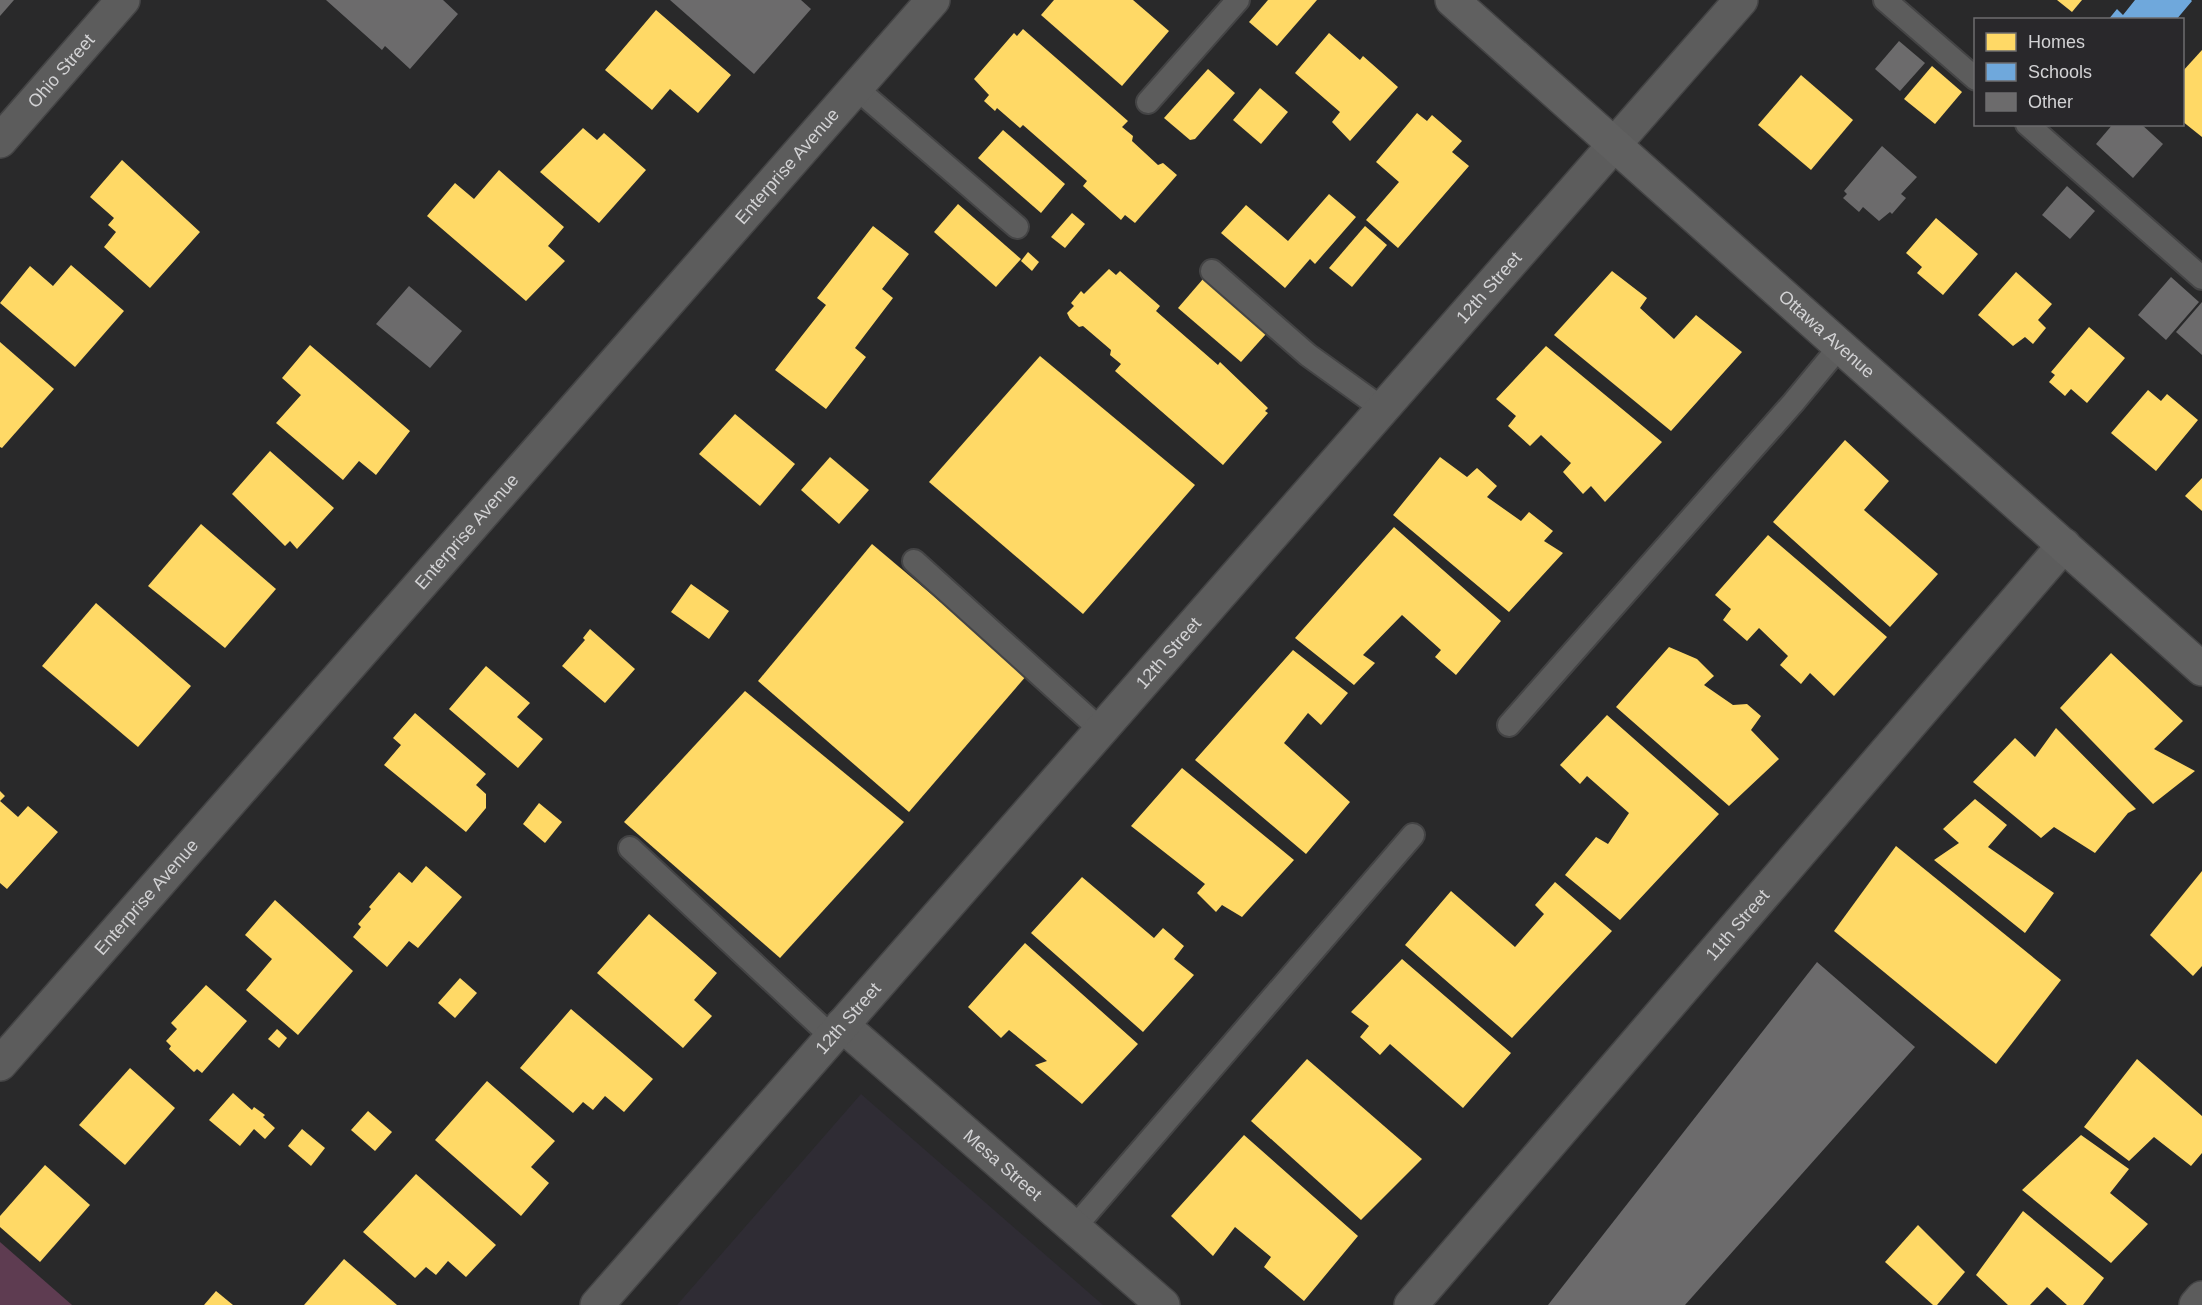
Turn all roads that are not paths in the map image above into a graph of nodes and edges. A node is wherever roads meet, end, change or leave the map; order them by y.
1 (123, 0) edge
2 (933, 0) edge
3 (1238, 0) edge
4 (1452, 0) edge
5 (1741, 0) edge
6 (1885, 0) edge
7 (1974, 77) edge
8 (856, 88) junction
9 (1148, 102) dead end
10 (2029, 126) edge
11 (0, 141) edge
12 (1616, 144) junction
13 (1017, 227) dead end
14 (1212, 270) dead end
15 (2202, 278) edge
16 (1841, 345) junction
17 (1383, 409) junction
18 (2064, 545) junction
19 (914, 561) dead end
20 (2202, 669) edge
21 (1509, 725) dead end
22 (1101, 730) junction
23 (1413, 835) dead end
24 (630, 848) dead end
25 (837, 1031) junction
26 (0, 1064) edge
27 (1074, 1228) junction
28 (2202, 1298) edge
29 (597, 1305) edge
30 (1162, 1305) edge
31 (1411, 1305) edge
32 (2196, 1305) edge

1 - 11 street, Ohio Street
2 - 8 street, Enterprise Avenue
3 - 9 lane
4 - 12 street, Ottawa Avenue
5 - 12 street, 12th Street
6 - 7 lane
8 - 13 lane
8 - 26 street, Enterprise Avenue
10 - 15 lane
12 - 16 street, Ottawa Avenue
12 - 17 street, 12th Street
14 - 17 lane
16 - 18 street, Ottawa Avenue
16 - 21 lane
17 - 22 street, 12th Street
18 - 20 street, Ottawa Avenue
18 - 31 street, 11th Street
19 - 22 lane
22 - 25 street, 12th Street
23 - 27 lane
24 - 25 lane
25 - 27 street, Mesa Street
25 - 29 street, 12th Street
27 - 30 street, Mesa Street
28 - 32 street

